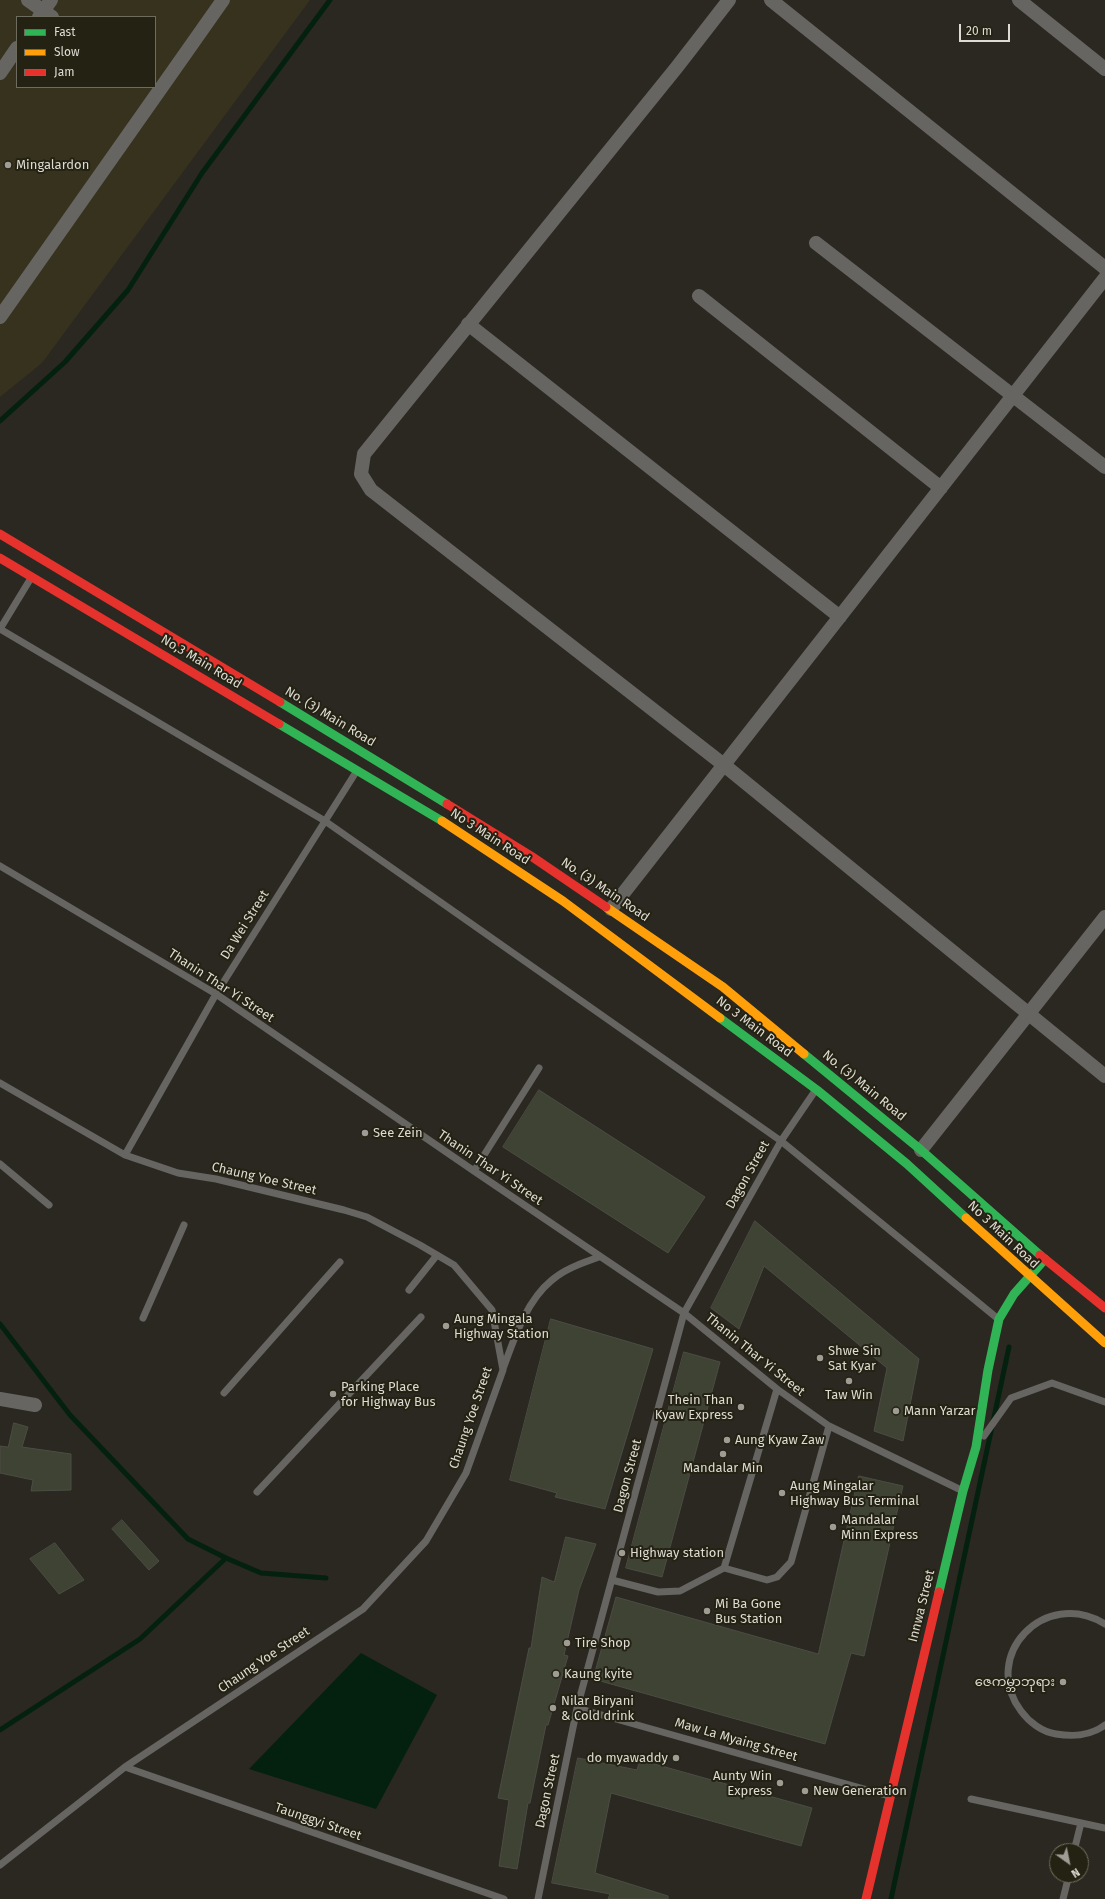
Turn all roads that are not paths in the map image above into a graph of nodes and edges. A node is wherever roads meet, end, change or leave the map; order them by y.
1 (28, 0) edge
2 (223, 0) edge
3 (729, 0) edge
4 (771, 0) edge
5 (1019, 0) edge
6 (46, 11) edge
7 (16, 49) edge
8 (1105, 69) edge
9 (0, 72) edge
10 (156, 87) edge
11 (154, 90) edge
12 (816, 243) dead end
13 (1105, 268) edge
14 (1105, 278) edge
15 (699, 296) dead end
16 (0, 317) edge
17 (468, 324) junction
18 (1013, 395) junction
19 (1105, 467) edge
20 (941, 488) junction
21 (0, 534) edge
22 (0, 558) edge
23 (37, 568) junction
24 (840, 617) junction
25 (0, 629) edge
26 (362, 761) junction
27 (724, 765) junction
28 (325, 821) junction
29 (0, 866) edge
30 (1105, 917) edge
31 (604, 918) junction
32 (216, 994) junction
33 (1029, 1016) junction
34 (540, 1068) dead end
35 (1105, 1076) edge
36 (0, 1083) edge
37 (817, 1090) junction
38 (781, 1141) junction
39 (125, 1155) junction
40 (914, 1157) junction
41 (0, 1164) edge
42 (474, 1172) junction
43 (49, 1205) dead end
44 (184, 1225) dead end
45 (437, 1255) junction
46 (599, 1256) junction
47 (1045, 1259) junction
48 (340, 1262) dead end
49 (1029, 1276) junction
50 (409, 1290) dead end
51 (1105, 1308) edge
52 (684, 1313) junction
53 (421, 1317) dead end
54 (143, 1318) dead end
55 (999, 1319) junction
56 (1105, 1343) edge
57 (503, 1370) junction
58 (777, 1389) junction
59 (224, 1393) dead end
60 (0, 1399) edge
61 (1105, 1402) edge
62 (35, 1405) dead end
63 (829, 1426) junction
64 (976, 1448) junction
65 (963, 1491) junction
66 (257, 1492) dead end
67 (724, 1568) junction
68 (612, 1580) junction
69 (1105, 1624) edge
70 (577, 1708) junction
71 (1105, 1725) edge
72 (125, 1767) junction
73 (889, 1796) junction
74 (971, 1799) dead end
75 (1081, 1823) junction
76 (1105, 1828) edge
77 (1076, 1843) edge
78 (0, 1865) edge
79 (1067, 1883) edge
80 (504, 1899) edge
81 (538, 1899) edge
82 (866, 1899) edge
83 (1063, 1899) edge

1 - 6 street
2 - 10 street
3 - 17 street
4 - 13 street
5 - 8 street
7 - 9 street
11 - 16 street
12 - 18 street
14 - 18 street
15 - 20 street
17 - 24 street
17 - 27 street
18 - 19 street
18 - 20 street
20 - 24 street
21 - 23 main road
22 - 23 main road
23 - 25 lane
23 - 26 main road, No,3 Main Road
23 - 26 main road, No. (3) Main Road
24 - 27 street
25 - 28 lane
26 - 28 lane, Da Wei Street
26 - 31 main road, No 3 Main Road
26 - 31 main road, No. (3) Main Road
27 - 31 street
27 - 33 street
28 - 32 lane, Da Wei Street
28 - 38 lane
29 - 32 lane, Thanin Thar Yi Street
30 - 33 street
31 - 37 main road, No 3 Main Road
31 - 40 main road, No. (3) Main Road
32 - 39 lane, Da Wei Street
32 - 42 lane, Thanin Thar Yi Street
33 - 35 street
33 - 40 street
34 - 42 lane
36 - 39 lane, Chaung Yoe Street
37 - 38 lane, Dagon Street
37 - 40 main road, No 3 Main Road
38 - 52 lane, Dagon Street
38 - 55 lane
39 - 45 lane, Chaung Yoe Street
40 - 47 main road, No. (3) Main Road
40 - 49 main road, No 3 Main Road
41 - 43 lane
42 - 46 lane, Thanin Thar Yi Street
44 - 54 lane
45 - 50 lane
45 - 57 lane, Chaung Yoe Street
46 - 52 lane, Thanin Thar Yi Street
46 - 57 lane
47 - 49 main road, Innwa Street
47 - 51 main road, No. (3) Main Road
48 - 59 lane
49 - 55 main road, Innwa Street
49 - 56 main road, No 3 Main Road
52 - 58 lane, Thanin Thar Yi Street
52 - 68 lane, Dagon Street
53 - 66 lane
55 - 64 main road, Innwa Street
57 - 72 lane, Chaung Yoe Street
58 - 63 lane, Thanin Thar Yi Street
58 - 67 lane
60 - 62 street
61 - 64 lane
63 - 65 lane, Thanin Thar Yi Street
63 - 67 lane
64 - 65 main road, Innwa Street
65 - 73 main road, Innwa Street
67 - 68 lane
68 - 70 lane, Dagon Street
69 - 71 lane
70 - 73 lane, Maw La Myaing Street
70 - 81 lane, Dagon Street
72 - 78 lane, Chaung Yoe Street
72 - 80 lane, Taunggyi Street
73 - 82 main road, Innwa Street
74 - 75 lane
75 - 76 lane
75 - 77 lane
79 - 83 lane

